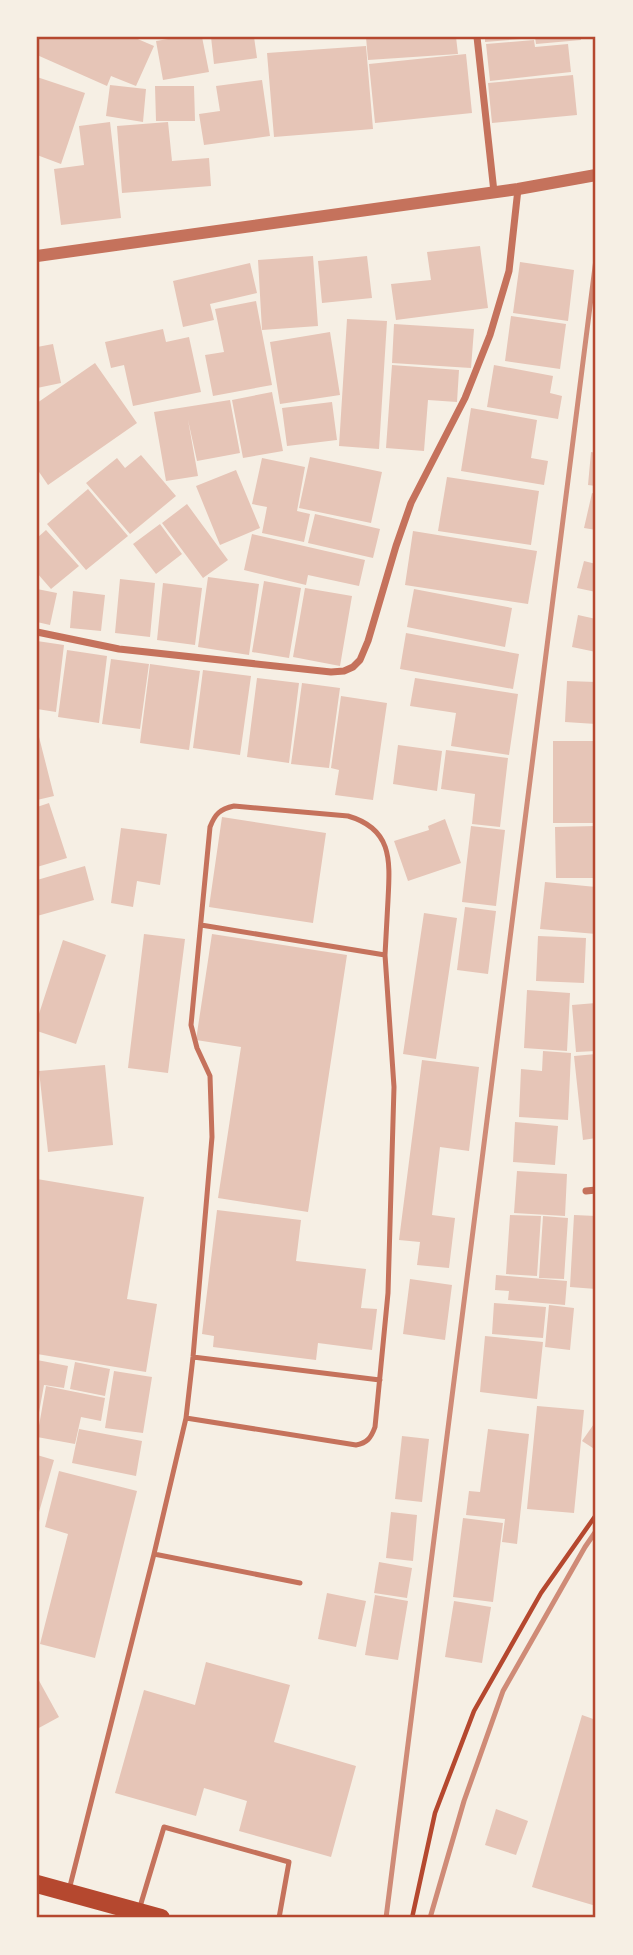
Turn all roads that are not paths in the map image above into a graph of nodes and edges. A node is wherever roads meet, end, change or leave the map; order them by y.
1 (477, 37) edge
2 (596, 175) edge
3 (518, 189) junction
4 (494, 192) junction
5 (37, 256) edge
6 (37, 632) edge
7 (201, 925) junction
8 (385, 955) junction
9 (596, 1190) edge
10 (586, 1191) dead end
11 (193, 1357) junction
12 (380, 1380) junction
13 (186, 1418) junction
14 (155, 1555) junction
15 (300, 1583) dead end
16 (37, 1884) edge
17 (68, 1893) junction
18 (139, 1912) junction
19 (161, 1918) edge
20 (279, 1918) edge

1 - 4 street
2 - 3 street
3 - 4 street
3 - 6 street
4 - 5 street
7 - 8 lane
7 - 8 lane
7 - 11 lane
8 - 12 lane
9 - 10 street
11 - 12 lane
11 - 13 lane
12 - 13 lane
13 - 14 lane
14 - 15 lane
14 - 17 lane
16 - 17 main road
17 - 18 main road
18 - 19 main road
18 - 20 lane

